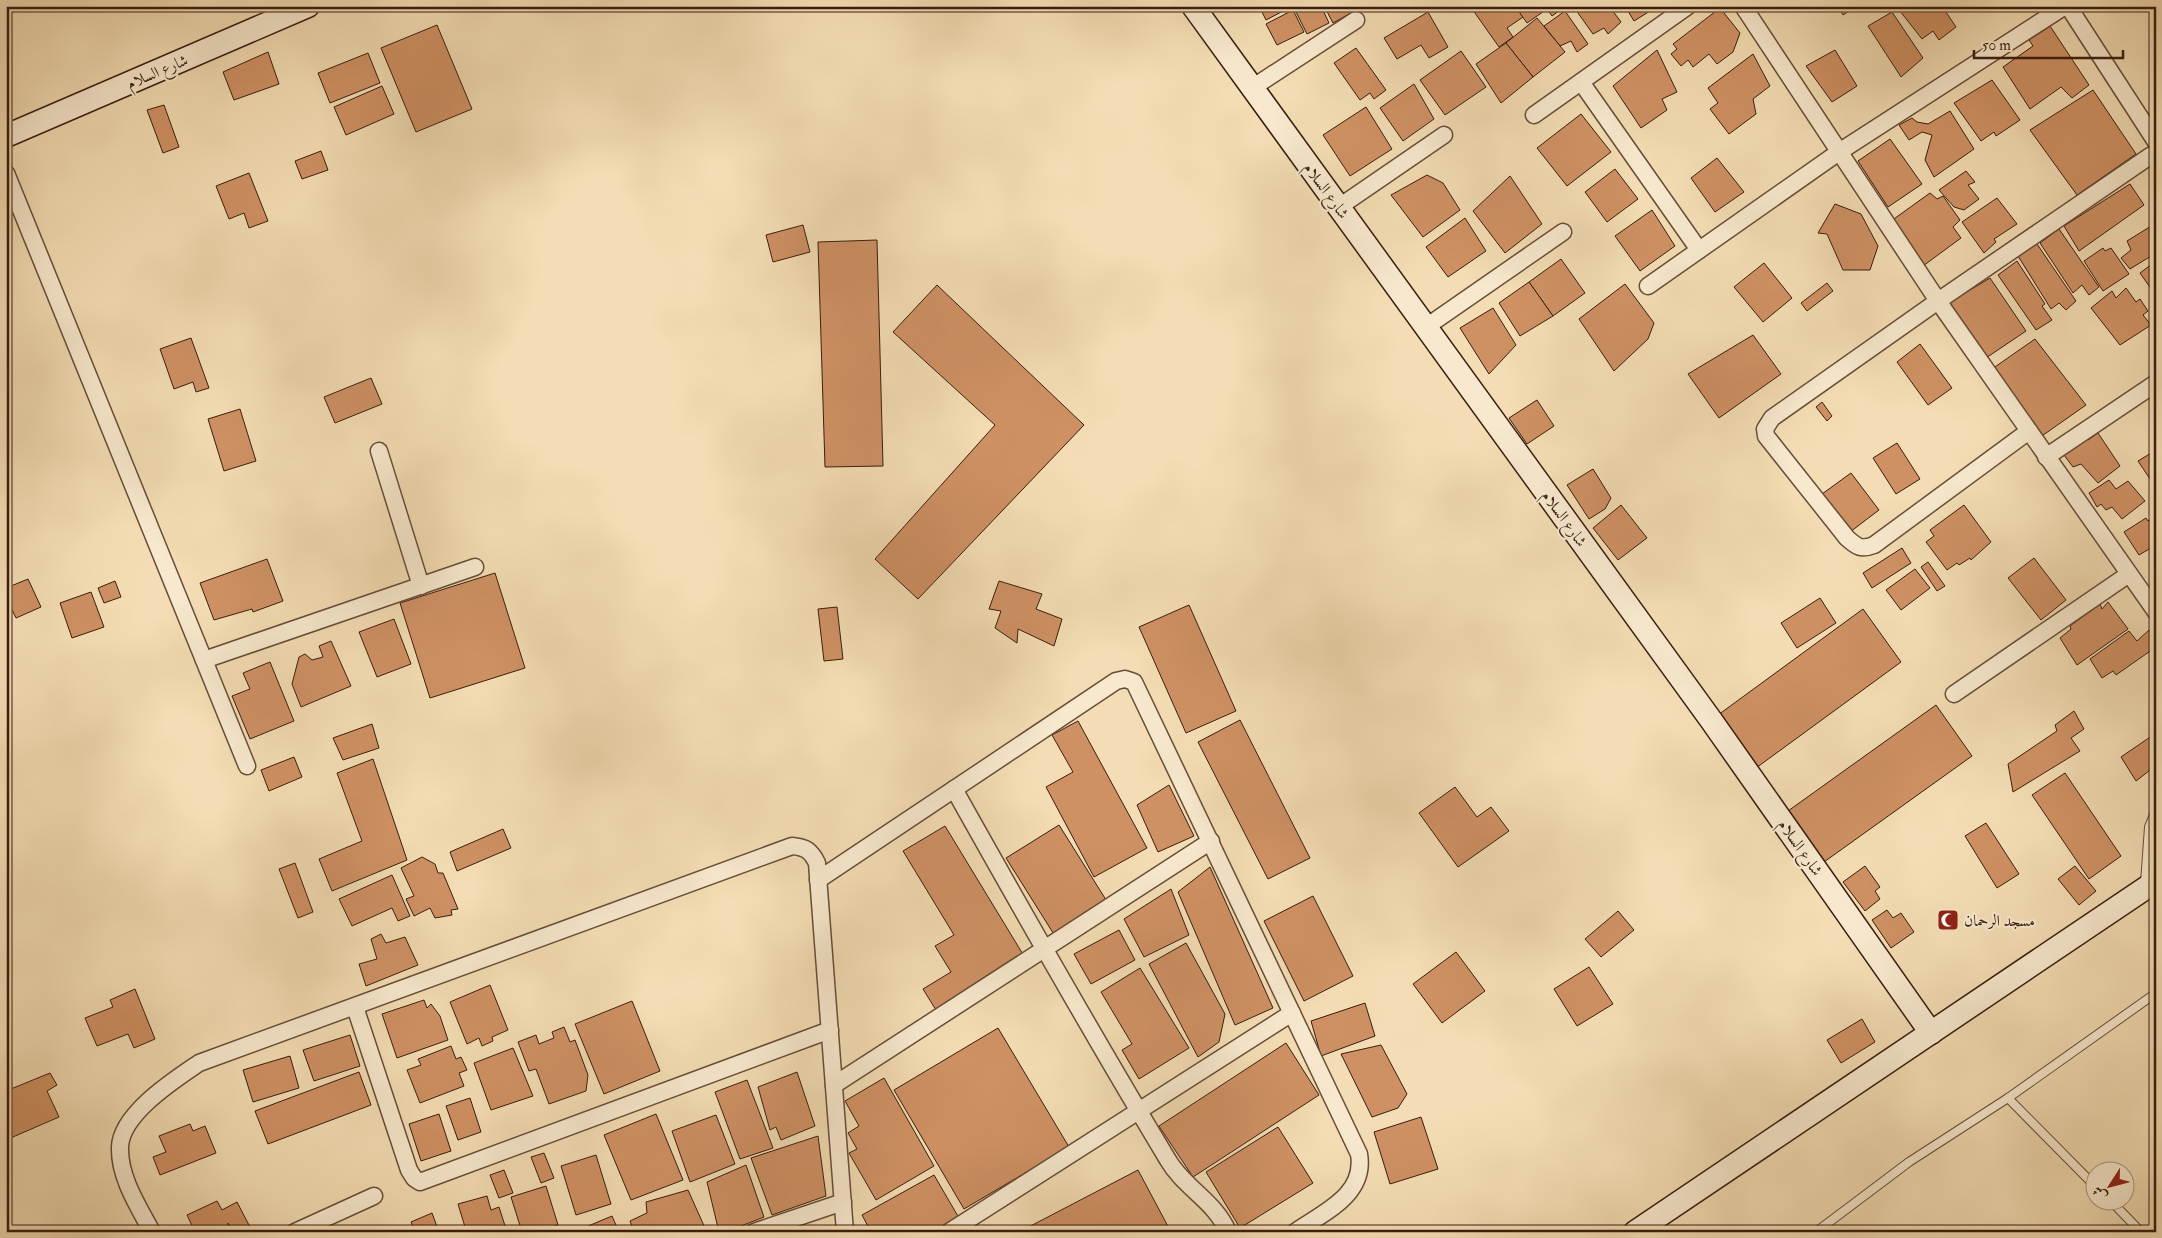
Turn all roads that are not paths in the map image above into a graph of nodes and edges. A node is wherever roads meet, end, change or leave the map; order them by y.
1 (308, 6) edge
2 (1688, 6) edge
3 (1742, 6) edge
4 (2066, 6) edge
5 (1199, 8) edge
6 (1356, 20) dead end
7 (1581, 82) junction
8 (1252, 88) junction
9 (1534, 115) dead end
10 (1444, 135) dead end
11 (6, 136) edge
12 (2156, 142) edge
13 (1839, 152) junction
14 (2156, 155) edge
15 (6, 173) edge
16 (1339, 207) junction
17 (1563, 232) dead end
18 (1699, 250) junction
19 (1648, 286) dead end
20 (1938, 301) junction
21 (1426, 326) junction
22 (2156, 383) edge
23 (2029, 432) junction
24 (379, 451) dead end
25 (2046, 456) junction
26 (475, 567) dead end
27 (2129, 574) junction
28 (421, 586) junction
29 (2156, 612) edge
30 (204, 660) junction
31 (1954, 694) dead end
32 (247, 766) dead end
33 (954, 789) junction
34 (2156, 810) edge
35 (1211, 842) junction
36 (818, 880) junction
37 (2150, 885) edge
38 (1044, 950) junction
39 (2156, 993) edge
40 (355, 1007) junction
41 (1292, 1013) junction
42 (830, 1030) junction
43 (1931, 1033) junction
44 (834, 1085) junction
45 (2008, 1098) junction
46 (1139, 1111) junction
47 (2084, 1175) edge
48 (374, 1196) dead end
49 (843, 1202) junction
50 (2119, 1210) edge
51 (152, 1232) edge
52 (295, 1232) edge
53 (754, 1232) edge
54 (845, 1232) edge
55 (949, 1232) edge
56 (1228, 1232) edge
57 (1295, 1232) edge
58 (1635, 1232) edge
59 (1816, 1232) edge
60 (2140, 1232) edge

1 - 11 main road, شارع السلام
2 - 7 street
3 - 13 street
4 - 12 street
4 - 13 street
5 - 8 main road, شارع السلام
6 - 8 street
7 - 9 street
7 - 18 street
8 - 16 main road, شارع السلام
10 - 16 street
13 - 18 street
13 - 20 street
14 - 20 street
15 - 30 street
16 - 21 main road, شارع السلام
17 - 21 street
18 - 19 street
20 - 23 street
20 - 23 street
21 - 43 main road, شارع السلام
22 - 25 street
23 - 25 street
24 - 28 street
25 - 27 street
26 - 28 street
27 - 29 street
27 - 31 street
28 - 30 street
30 - 32 street
33 - 35 street
33 - 36 street
33 - 38 street
34 - 37 lane
35 - 38 street
35 - 41 street
36 - 40 street
36 - 42 street
37 - 43 main road
38 - 44 street
38 - 46 street
39 - 45 lane
40 - 42 street
40 - 51 street
41 - 46 street
41 - 57 street
42 - 44 street
43 - 58 main road
44 - 49 street
45 - 47 lane
45 - 59 lane
46 - 55 street
46 - 56 street
48 - 52 street
49 - 53 street
49 - 54 street
50 - 60 lane

